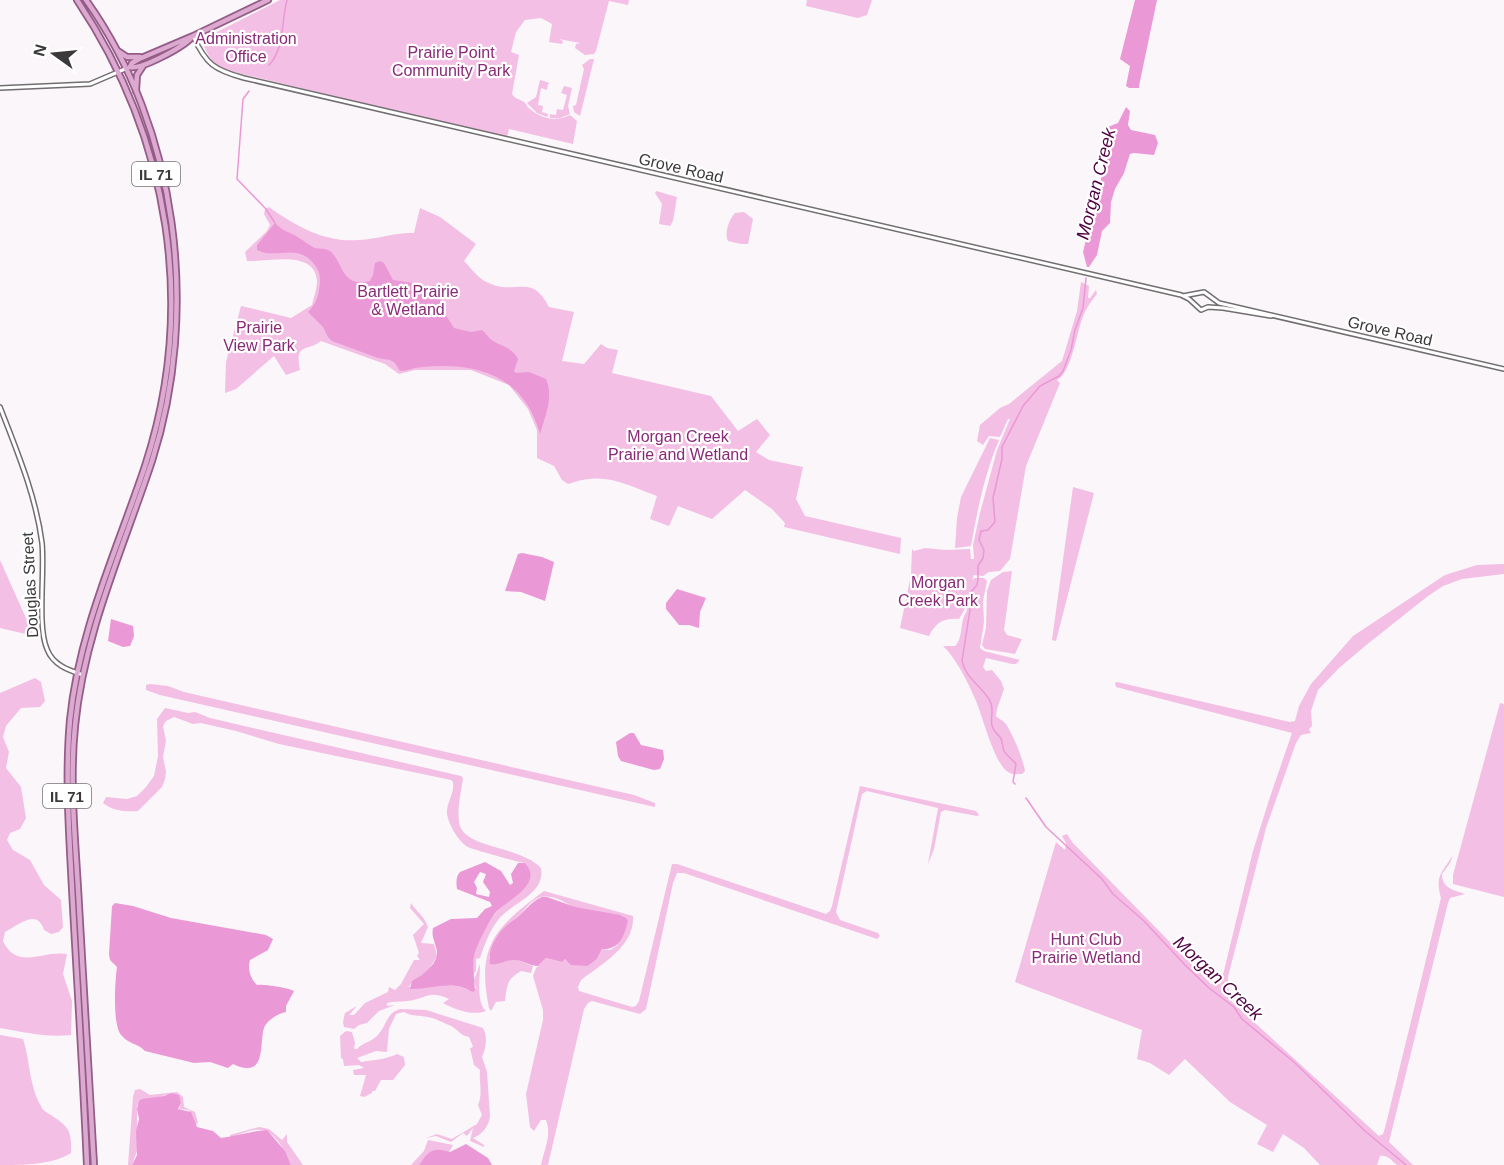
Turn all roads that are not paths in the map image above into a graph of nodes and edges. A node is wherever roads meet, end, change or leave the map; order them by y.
1 (77, 0) edge
2 (86, 0) edge
3 (268, 0) edge
4 (193, 36) junction
5 (116, 49) junction
6 (147, 59) junction
7 (127, 68) junction
8 (118, 72) junction
9 (0, 88) edge
10 (136, 94) junction
11 (1196, 294) junction
12 (1181, 296) junction
13 (1210, 298) junction
14 (1193, 303) junction
15 (1208, 307) junction
16 (1271, 316) junction
17 (1504, 369) edge
18 (0, 406) edge
19 (80, 674) junction
20 (87, 1165) edge
21 (94, 1165) edge

1 - 8 main road, IL 71
2 - 5 main road, IL 71
3 - 4 main road
4 - 6 main road
4 - 12 street, Grove Road
5 - 6 main road
5 - 7 main road, IL 71
6 - 7 main road
6 - 10 main road
7 - 8 street
7 - 10 main road, IL 71
8 - 9 street
8 - 19 main road, IL 71
10 - 19 main road, IL 71
11 - 12 street, Grove Road
11 - 13 street
11 - 14 street
12 - 14 street, Grove Road
13 - 15 street
13 - 16 street, Grove Road
14 - 15 street
15 - 16 street, Grove Road
16 - 17 street, Grove Road
18 - 19 street, Douglas Street
19 - 20 main road, IL 71
19 - 21 main road, IL 71

